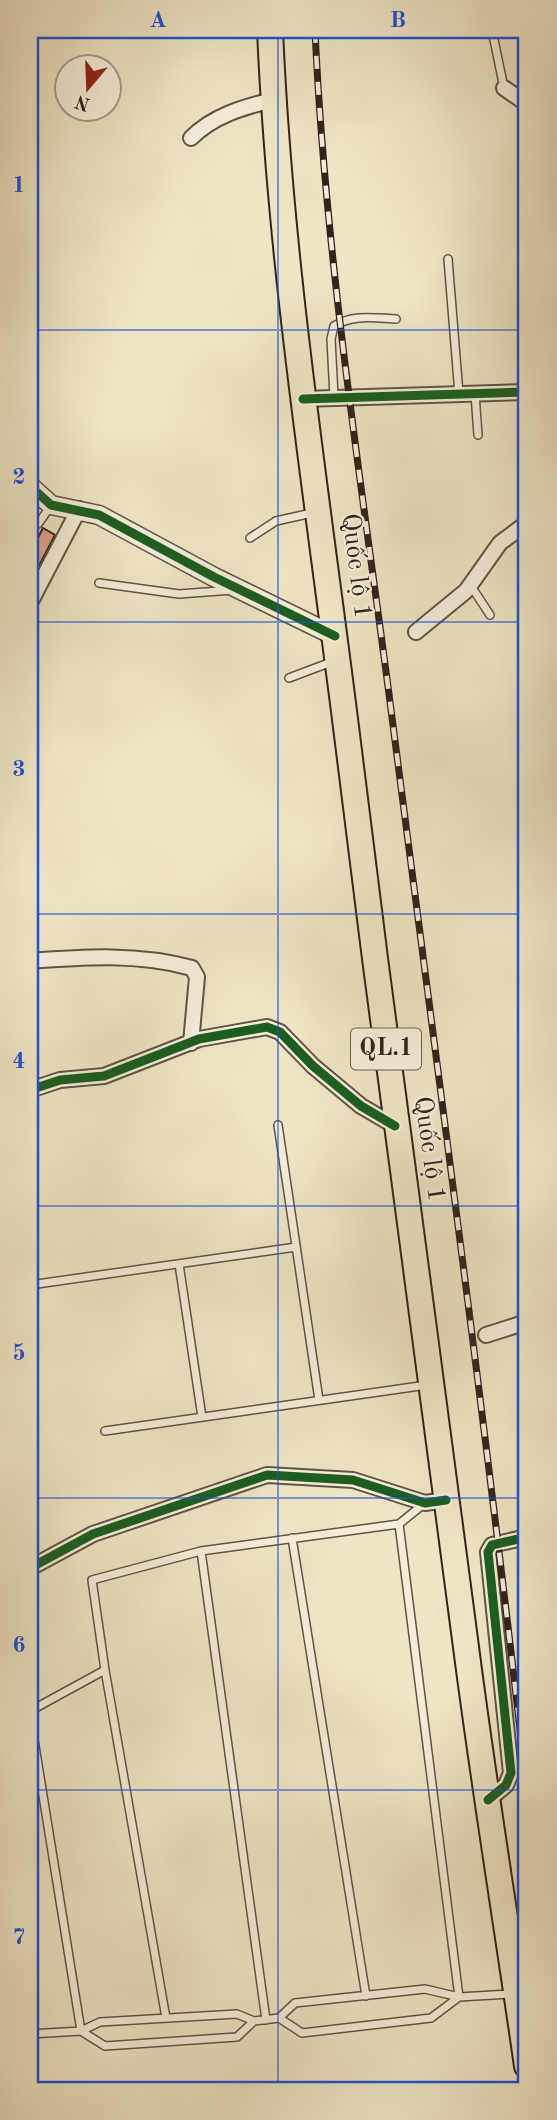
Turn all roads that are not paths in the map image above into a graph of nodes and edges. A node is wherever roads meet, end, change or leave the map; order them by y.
1 (270, 30) edge
2 (492, 30) edge
3 (504, 88) joint
4 (273, 100) junction
5 (527, 104) edge
6 (191, 138) dead end
7 (448, 259) dead end
8 (396, 319) dead end
9 (527, 392) edge
10 (459, 394) junction
11 (475, 394) junction
12 (334, 398) junction
13 (303, 399) junction
14 (478, 435) dead end
15 (30, 486) edge
16 (51, 505) junction
17 (79, 509) junction
18 (320, 512) junction
19 (527, 523) edge
20 (30, 529) edge
21 (250, 538) dead end
22 (99, 583) dead end
23 (470, 585) junction
24 (238, 589) junction
25 (30, 603) edge
26 (490, 615) dead end
27 (416, 632) dead end
28 (336, 648) junction
29 (289, 678) dead end
30 (30, 961) edge
31 (191, 1043) junction
32 (30, 1090) edge
33 (278, 1125) dead end
34 (395, 1126) junction
35 (296, 1247) junction
36 (179, 1264) junction
37 (30, 1285) edge
38 (527, 1322) edge
39 (486, 1335) dead end
40 (431, 1384) junction
41 (319, 1400) junction
42 (202, 1417) junction
43 (106, 1431) dead end
44 (436, 1501) junction
45 (399, 1524) junction
46 (527, 1537) edge
47 (292, 1538) junction
48 (201, 1550) junction
49 (30, 1568) edge
50 (105, 1670) junction
51 (30, 1713) edge
52 (488, 1800) junction
53 (517, 1993) junction
54 (366, 1996) junction
55 (459, 1997) junction
56 (166, 2018) junction
57 (279, 2018) junction
58 (266, 2020) junction
59 (254, 2021) junction
60 (80, 2031) junction
61 (30, 2034) edge
62 (527, 2066) edge

1 - 4 highway, Quốc lộ 1 / QL.1
2 - 3 lane
3 - 5 street
4 - 6 street
4 - 13 highway, Quốc lộ 1 / QL.1
7 - 10 lane
8 - 12 lane
9 - 11 street
10 - 11 street
10 - 12 street
11 - 14 lane
12 - 13 street
13 - 18 highway, Quốc lộ 1 / QL.1
15 - 16 street
16 - 17 street
16 - 20 lane
17 - 24 street
17 - 25 street
18 - 21 lane
18 - 28 highway, Quốc lộ 1 / QL.1
19 - 23 street
22 - 24 lane
23 - 26 lane
23 - 27 street
24 - 28 street
28 - 29 lane
28 - 34 highway, Quốc lộ 1 / QL.1
30 - 31 street
31 - 32 street
31 - 34 street
33 - 35 lane
34 - 40 highway, Quốc lộ 1 / QL.1
35 - 36 lane
35 - 41 lane
36 - 37 lane
36 - 42 lane
38 - 39 street
40 - 41 lane
40 - 44 highway, Quốc lộ 1 / QL.1
41 - 42 lane
42 - 43 lane
44 - 45 lane
44 - 49 street
44 - 52 highway, Quốc lộ 1 / QL.1
45 - 47 lane
45 - 55 lane
46 - 52 street
47 - 48 lane
47 - 54 lane
48 - 50 lane
48 - 58 lane
50 - 51 lane
50 - 56 lane
51 - 60 lane
52 - 53 highway, Quốc lộ 1 / QL.1
53 - 55 lane
53 - 62 highway, Quốc lộ 1 / QL.1
54 - 55 lane
54 - 57 lane
55 - 57 lane
56 - 59 lane
56 - 60 lane
57 - 58 lane
58 - 59 lane
59 - 60 lane
60 - 61 lane

